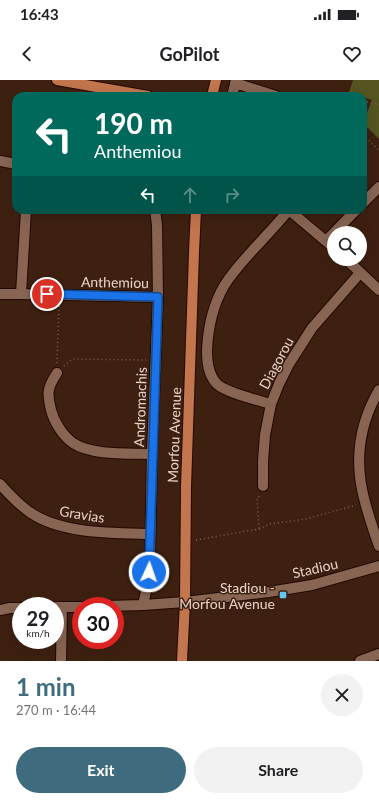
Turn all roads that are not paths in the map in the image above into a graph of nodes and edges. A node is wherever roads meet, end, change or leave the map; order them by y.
1 (57, 80) edge
2 (216, 80) edge
3 (235, 81) edge
4 (125, 92) edge
5 (213, 92) edge
6 (233, 92) edge
7 (265, 92) edge
8 (0, 161) edge
9 (12, 163) edge
10 (379, 187) edge
11 (367, 199) edge
12 (26, 214) edge
13 (156, 214) edge
14 (196, 214) edge
15 (285, 214) edge
16 (294, 214) edge
17 (352, 214) edge
18 (326, 241) joint
19 (353, 266) edge
20 (360, 273) junction
21 (379, 290) edge
22 (0, 294) edge
23 (21, 294) junction
24 (158, 297) junction
25 (57, 373) road end
26 (379, 390) edge
27 (271, 404) junction
28 (152, 454) junction
29 (0, 484) edge
30 (263, 486) road end
31 (150, 534) junction
32 (379, 546) edge
33 (379, 566) edge
34 (185, 602) junction
35 (143, 605) junction
36 (124, 606) edge
37 (12, 608) edge
38 (0, 610) edge
39 (61, 649) edge
40 (379, 654) edge
41 (61, 661) edge
42 (182, 661) edge
43 (360, 661) edge

1 - 4 main road
2 - 5 main road
3 - 6 street
3 - 7 street
8 - 9 street
10 - 11 street
12 - 23 street
13 - 24 street, Andromachis
14 - 34 main road, Morfou Avenue
15 - 27 street
16 - 18 street
17 - 18 street
19 - 20 street
20 - 21 street
20 - 27 street, Diagorou
22 - 23 street, Anthemiou
23 - 24 street, Anthemiou
24 - 28 street, Andromachis
25 - 28 street
26 - 32 street
27 - 30 street, Diagorou
28 - 31 street, Andromachis
29 - 31 street, Gravias
31 - 35 street, Andromachis
33 - 34 street, Stadiou
34 - 35 street
34 - 42 main road, Morfou Avenue
35 - 36 street
37 - 38 street
39 - 41 street
40 - 43 street

